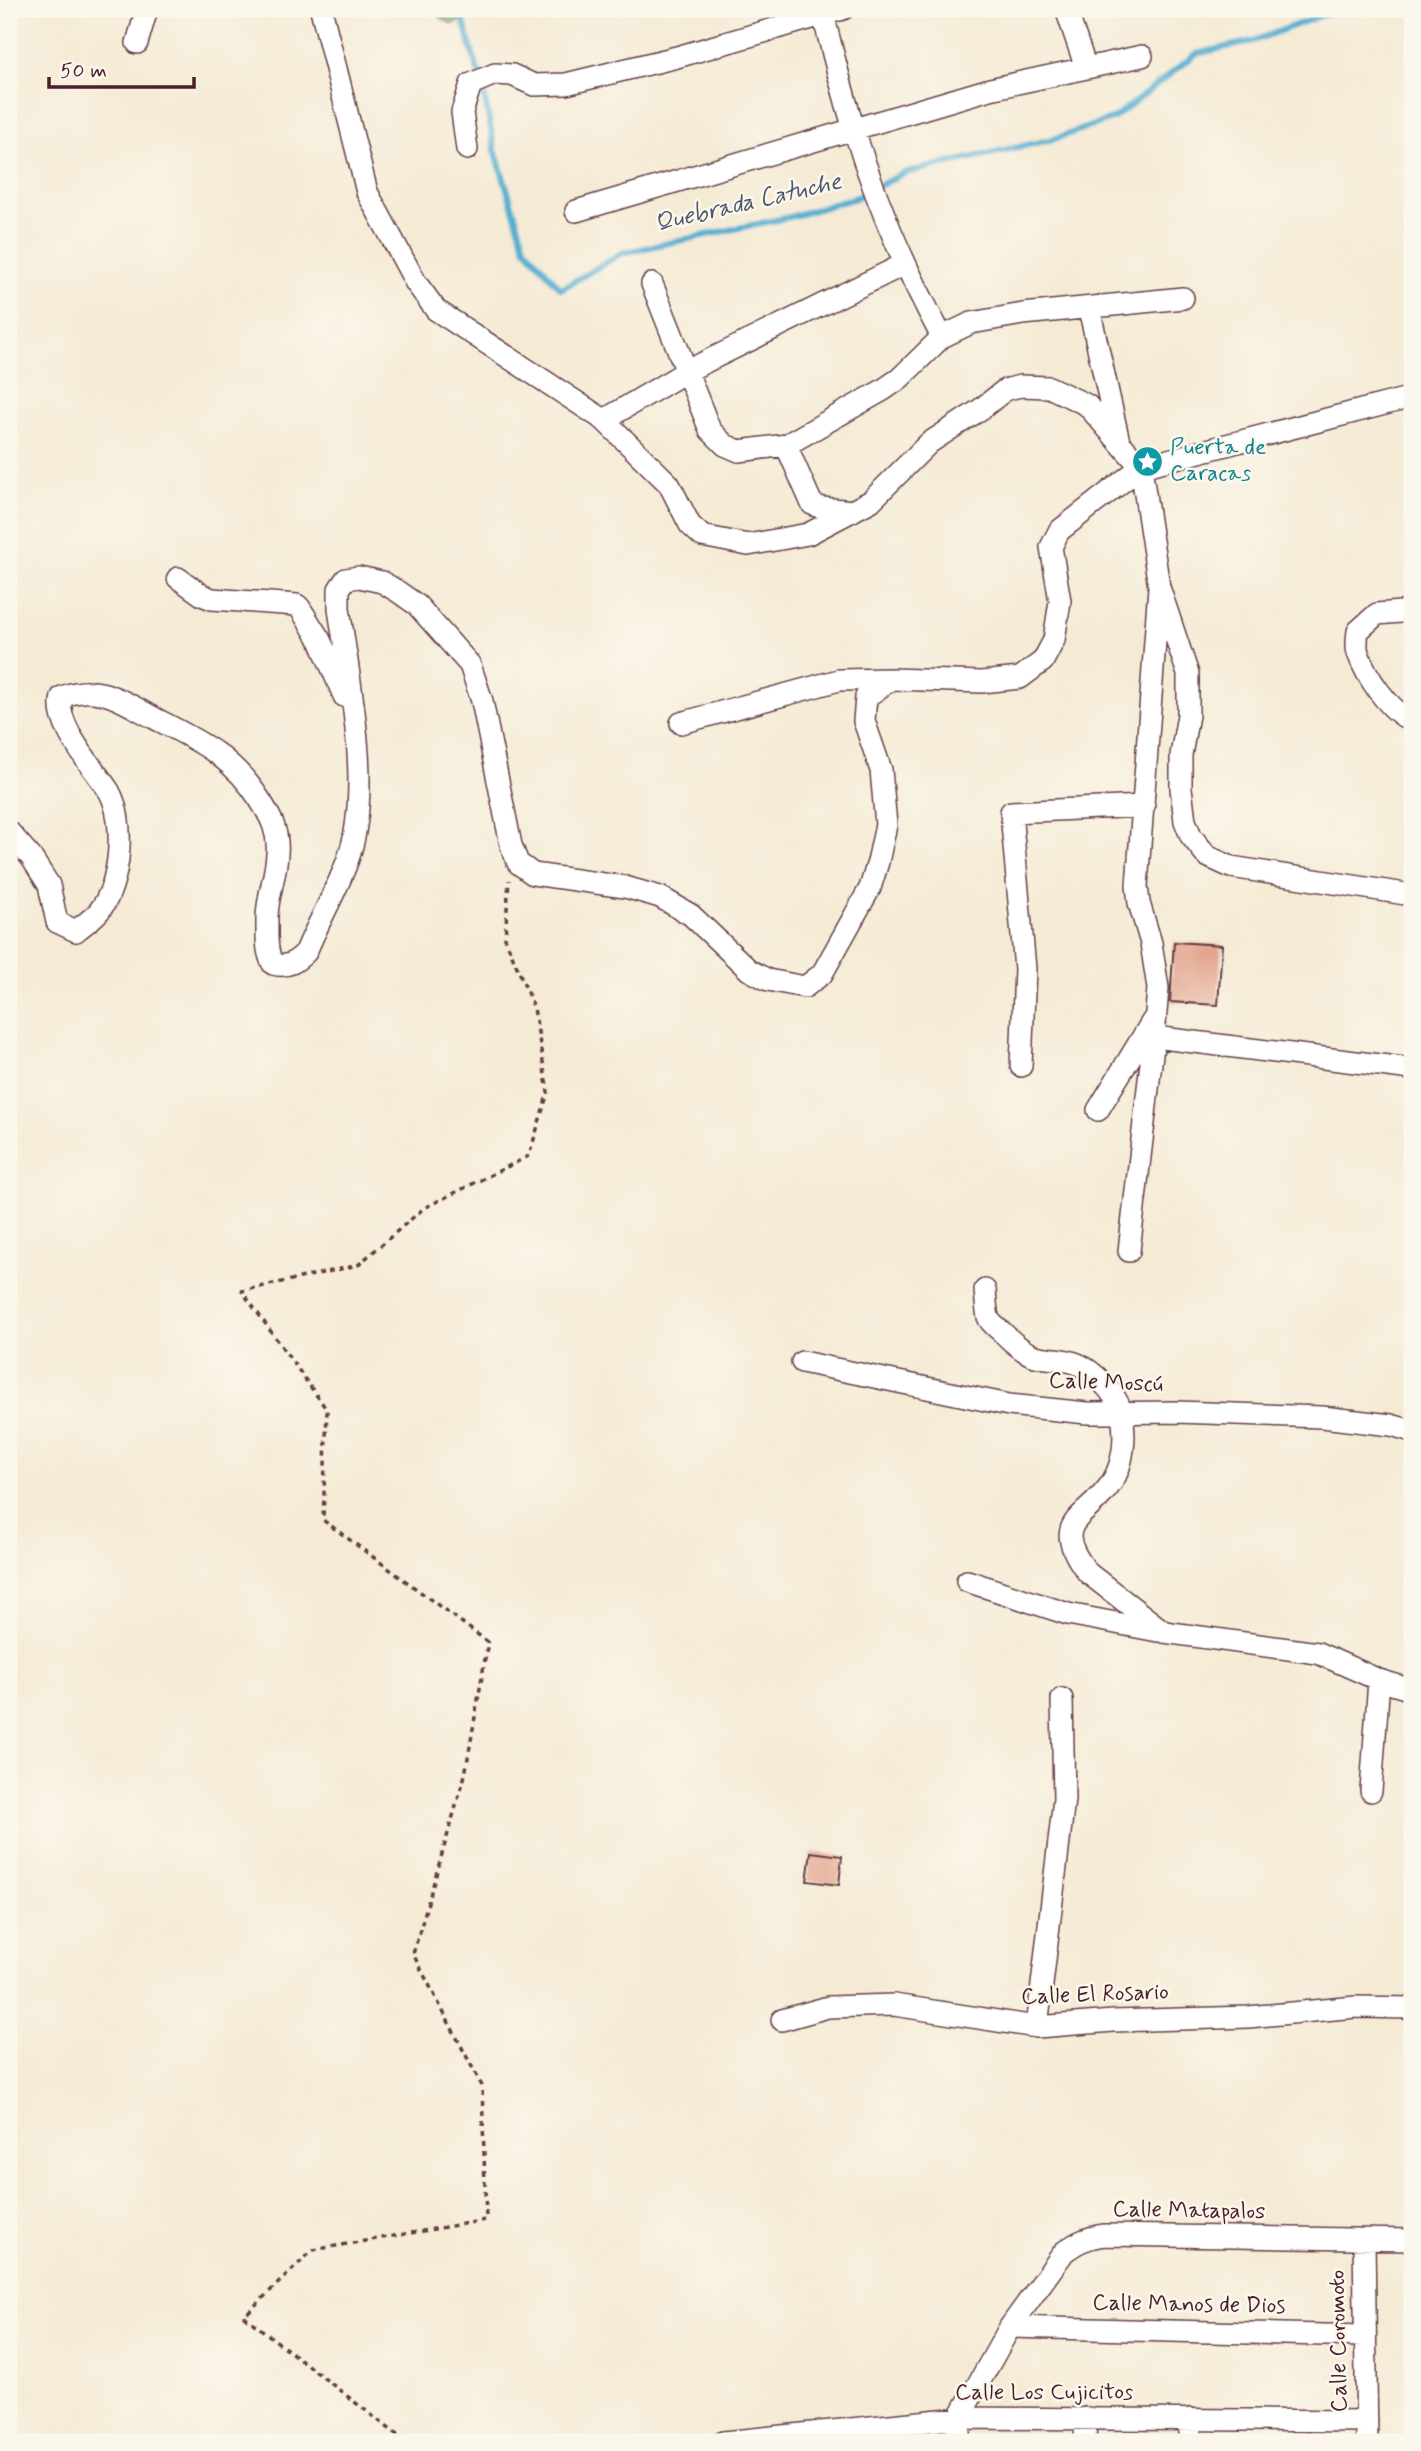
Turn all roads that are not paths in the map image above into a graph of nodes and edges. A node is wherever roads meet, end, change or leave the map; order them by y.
1 (147, 9) edge
2 (321, 9) edge
3 (1066, 9) edge
4 (829, 11) edge
5 (137, 43) dead end
6 (1142, 56) dead end
7 (1086, 68) junction
8 (853, 129) junction
9 (467, 149) dead end
10 (576, 211) dead end
11 (905, 264) junction
12 (652, 285) dead end
13 (1183, 298) dead end
14 (1089, 308) junction
15 (942, 337) junction
16 (687, 371) junction
17 (1412, 397) edge
18 (604, 420) junction
19 (1120, 442) junction
20 (786, 445) junction
21 (1141, 467) junction
22 (856, 511) junction
23 (178, 578) dead end
24 (1159, 587) junction
25 (1412, 611) edge
26 (892, 679) junction
27 (354, 717) junction
28 (1412, 721) edge
29 (681, 723) dead end
30 (1144, 806) junction
31 (9, 832) edge
32 (1412, 895) edge
33 (1155, 1026) junction
34 (1021, 1066) dead end
35 (1412, 1069) edge
36 (1098, 1110) dead end
37 (1129, 1251) dead end
38 (985, 1290) dead end
39 (802, 1362) dead end
40 (1122, 1412) junction
41 (1412, 1431) edge
42 (967, 1581) dead end
43 (1164, 1632) junction
44 (1379, 1679) junction
45 (1412, 1690) edge
46 (1062, 1699) dead end
47 (1371, 1791) dead end
48 (1412, 2008) edge
49 (782, 2020) dead end
50 (1037, 2027) junction
51 (1364, 2240) junction
52 (1412, 2240) edge
53 (1010, 2327) junction
54 (1365, 2336) junction
55 (959, 2418) junction
56 (1086, 2418) junction
57 (1190, 2419) junction
58 (1367, 2432) edge
59 (723, 2442) edge
60 (959, 2442) edge
61 (1085, 2442) edge
62 (1190, 2442) edge

1 - 5 street
2 - 18 street
3 - 7 street
4 - 8 street
4 - 9 street
6 - 7 street
7 - 8 street
8 - 10 street
8 - 11 street
11 - 15 street
11 - 16 street
12 - 16 street
13 - 14 street
14 - 15 street
14 - 19 street
15 - 20 street
16 - 18 street
16 - 20 street
17 - 21 street
18 - 22 street
19 - 21 street
19 - 22 street
20 - 22 street
21 - 24 street
21 - 26 street
23 - 27 street
24 - 30 street
24 - 32 street
25 - 28 street
26 - 27 street
26 - 29 street
27 - 31 street
30 - 33 street
30 - 34 street
33 - 35 street
33 - 36 street
33 - 37 street
38 - 40 street
39 - 40 street, Calle Moscú
40 - 41 street, Calle Moscú
40 - 43 street
42 - 43 street
43 - 44 street
44 - 45 street
44 - 47 street
46 - 50 street
48 - 50 street, Calle El Rosario
49 - 50 street, Calle El Rosario
51 - 52 street, Calle Matapalos
51 - 53 street, Calle Matapalos
51 - 54 street, Calle Coromoto
53 - 54 street, Calle Manos de Dios
53 - 55 street, Calle Matapalos
54 - 58 street, Calle Coromoto
55 - 56 street, Calle Los Cujicitos
55 - 59 street, Calle Los Cujicitos
55 - 60 street, Calle Matapalos
56 - 57 street, Calle Los Cujicitos
56 - 61 street
57 - 58 street, Calle Los Cujicitos
57 - 62 street

